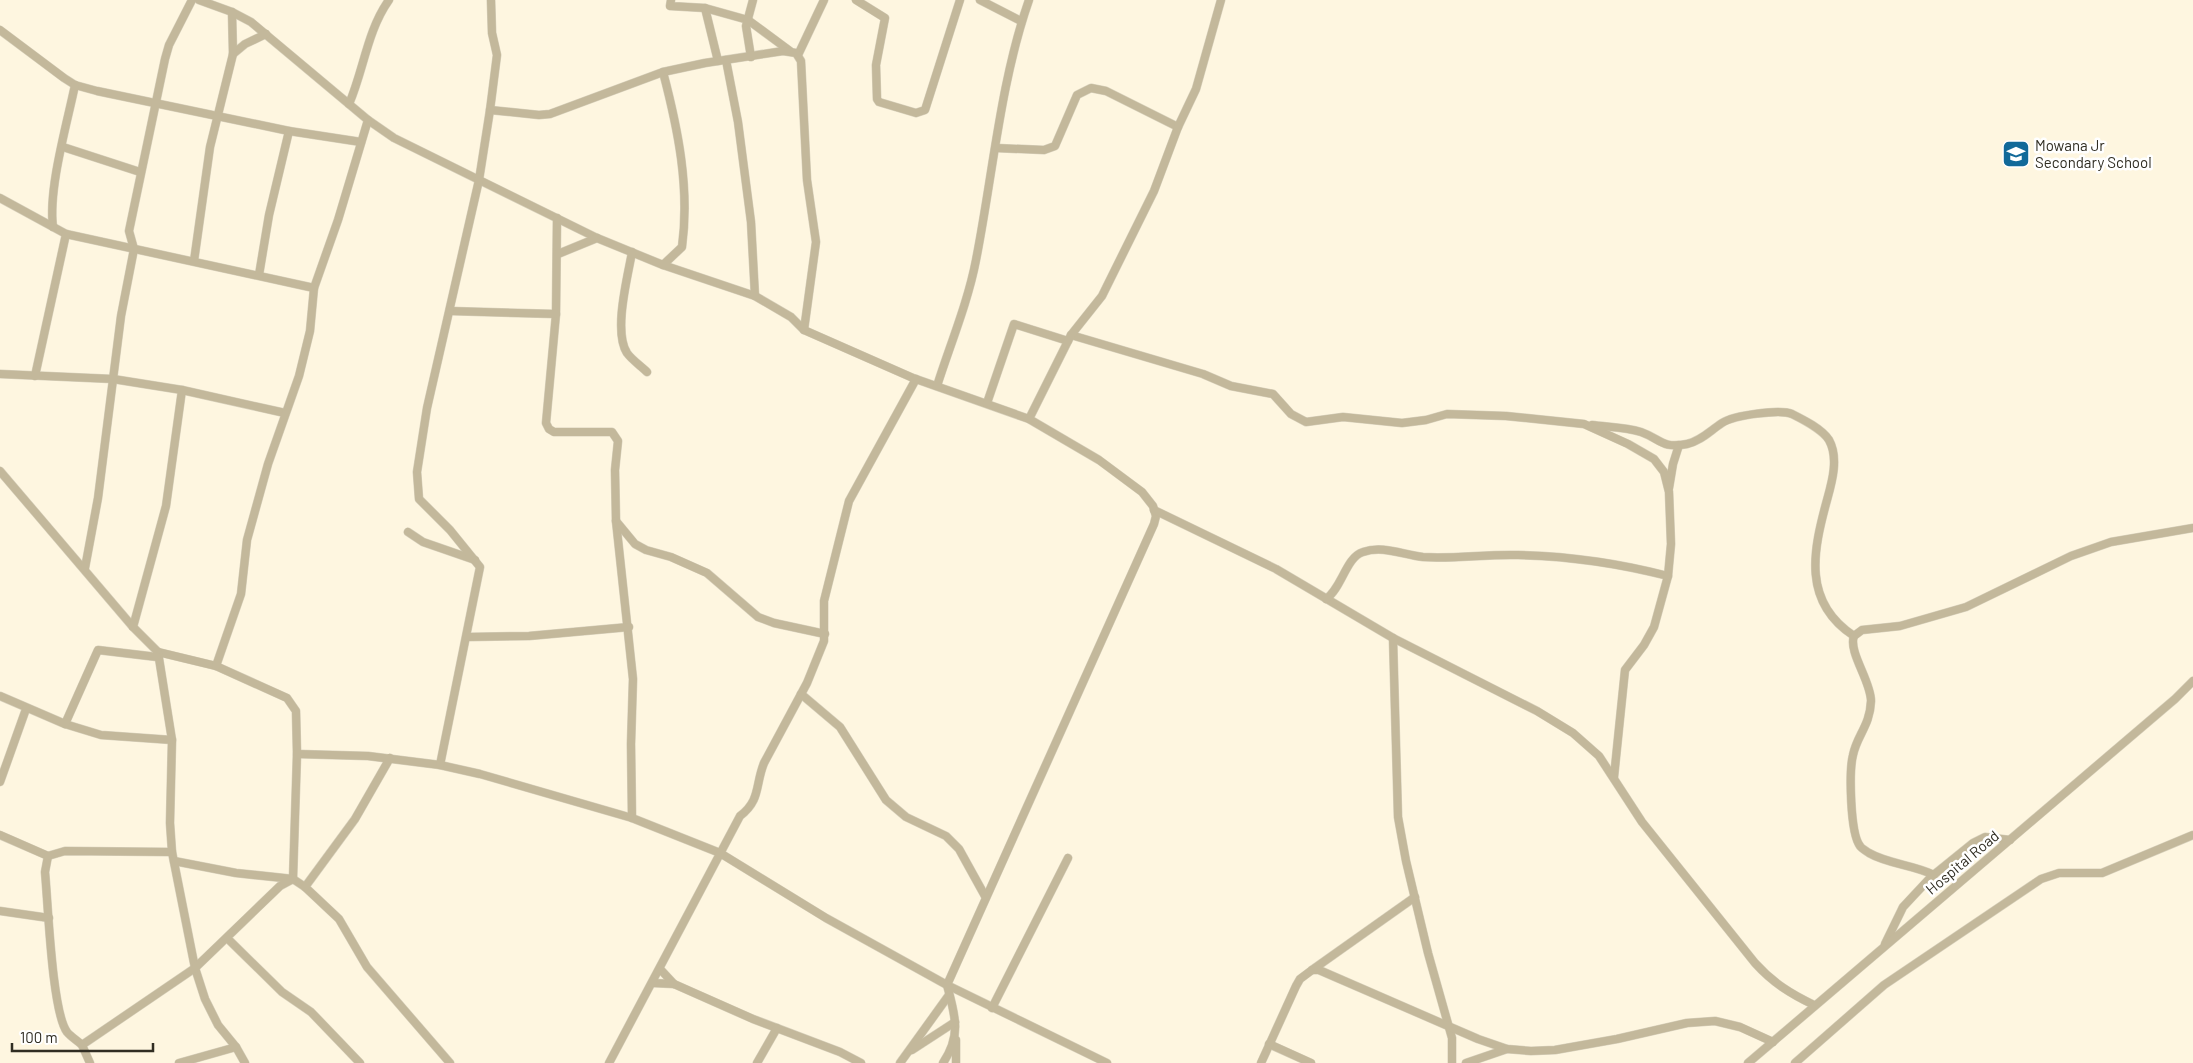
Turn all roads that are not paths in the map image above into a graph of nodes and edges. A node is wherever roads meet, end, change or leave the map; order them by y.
1 (192, 0) edge
2 (198, 0) edge
3 (390, 0) edge
4 (491, 0) edge
5 (671, 0) edge
6 (753, 0) edge
7 (824, 0) edge
8 (856, 0) edge
9 (960, 0) edge
10 (980, 0) edge
11 (1029, 0) edge
12 (1221, 0) edge
13 (705, 8) junction
14 (232, 12) junction
15 (748, 20) junction
16 (1022, 21) junction
17 (0, 30) edge
18 (266, 34) junction
19 (795, 53) junction
20 (233, 54) junction
21 (751, 57) junction
22 (722, 61) junction
23 (663, 72) junction
24 (75, 85) junction
25 (154, 104) junction
26 (349, 104) junction
27 (490, 110) junction
28 (219, 117) junction
29 (368, 120) junction
30 (1178, 127) junction
31 (289, 131) junction
32 (361, 142) junction
33 (63, 147) junction
34 (996, 148) junction
35 (140, 172) junction
36 (479, 180) junction
37 (0, 198) edge
38 (557, 218) junction
39 (53, 227) junction
40 (66, 234) junction
41 (597, 238) junction
42 (134, 249) junction
43 (632, 252) junction
44 (558, 254) junction
45 (194, 261) junction
46 (664, 265) junction
47 (259, 275) junction
48 (314, 288) junction
49 (755, 296) junction
50 (450, 311) junction
51 (556, 314) junction
52 (804, 330) junction
53 (1070, 338) junction
54 (647, 372) dead end
55 (0, 374) edge
56 (35, 376) junction
57 (113, 379) junction
58 (916, 379) junction
59 (937, 386) junction
60 (182, 390) junction
61 (987, 403) junction
62 (285, 413) junction
63 (1029, 418) junction
64 (1584, 424) junction
65 (1679, 445) junction
66 (0, 471) edge
67 (1669, 492) junction
68 (1154, 510) junction
69 (616, 521) junction
70 (2193, 528) edge
71 (408, 532) dead end
72 (635, 544) junction
73 (620, 552) junction
74 (476, 560) junction
75 (85, 568) junction
76 (1668, 576) junction
77 (1326, 598) junction
78 (133, 627) junction
79 (629, 627) junction
80 (825, 634) junction
81 (1854, 636) junction
82 (467, 637) junction
83 (1393, 638) junction
84 (157, 655) junction
85 (216, 666) junction
86 (2193, 681) edge
87 (801, 694) junction
88 (0, 696) edge
89 (26, 709) junction
90 (65, 724) junction
91 (172, 740) junction
92 (297, 754) junction
93 (390, 758) junction
94 (440, 764) junction
95 (1614, 777) junction
96 (0, 782) edge
97 (632, 818) junction
98 (0, 835) edge
99 (2193, 835) edge
100 (2010, 840) junction
101 (720, 854) junction
102 (48, 856) junction
103 (173, 857) junction
104 (1068, 858) dead end
105 (1934, 875) junction
106 (293, 879) junction
107 (306, 887) junction
108 (985, 896) junction
109 (1415, 897) junction
110 (0, 911) edge
111 (49, 918) junction
112 (228, 939) junction
113 (1884, 946) junction
114 (195, 968) junction
115 (660, 969) junction
116 (1312, 970) junction
117 (653, 983) junction
118 (674, 984) junction
119 (947, 985) junction
120 (949, 995) junction
121 (1814, 1006) junction
122 (992, 1008) junction
123 (955, 1022) junction
124 (1448, 1024) junction
125 (776, 1028) junction
126 (956, 1035) junction
127 (1772, 1042) junction
128 (82, 1044) junction
129 (1269, 1044) junction
130 (1451, 1046) junction
131 (236, 1047) junction
132 (1507, 1049) junction
133 (910, 1051) junction
134 (90, 1063) edge
135 (179, 1063) edge
136 (245, 1063) edge
137 (360, 1063) edge
138 (450, 1063) edge
139 (609, 1063) edge
140 (757, 1063) edge
141 (861, 1063) edge
142 (900, 1063) edge
143 (943, 1063) edge
144 (956, 1063) edge
145 (1107, 1063) edge
146 (1261, 1063) edge
147 (1311, 1063) edge
148 (1444, 1063) edge
149 (1452, 1063) edge
150 (1466, 1063) edge
151 (1748, 1063) edge
152 (1795, 1063) edge

1 - 25 street
2 - 14 street
3 - 26 street
4 - 27 street
5 - 13 street
6 - 15 street
7 - 19 street
8 - 9 street
10 - 16 street
11 - 16 street
12 - 30 street
13 - 15 street
13 - 22 street
14 - 18 street
14 - 20 street
15 - 19 street
15 - 21 street
16 - 34 street
17 - 24 street
18 - 20 street
18 - 26 street
19 - 21 street
19 - 52 street
20 - 28 street
21 - 22 street
22 - 23 street
22 - 49 street
23 - 27 street
23 - 46 street
24 - 25 street
24 - 33 street
25 - 28 street
25 - 35 street
26 - 29 street
27 - 36 street
28 - 31 street
28 - 45 street
29 - 32 street
29 - 36 street
30 - 34 street
30 - 53 street
31 - 32 street
31 - 47 street
32 - 48 street
33 - 35 street
33 - 39 street
34 - 59 street
35 - 42 street
36 - 38 street
36 - 50 street
37 - 39 street
38 - 41 street
38 - 44 street
39 - 40 street
40 - 42 street
40 - 56 street
41 - 43 street
41 - 44 street
42 - 45 street
42 - 57 street
43 - 46 street
43 - 54 street
44 - 51 street
45 - 47 street
46 - 49 street
47 - 48 street
48 - 62 street
49 - 52 street
50 - 51 street
50 - 74 street
51 - 69 street
52 - 58 street
53 - 61 street
53 - 63 street
53 - 64 street
55 - 56 street
56 - 57 street
57 - 60 street
57 - 75 street
58 - 59 street
58 - 80 street
59 - 61 street
60 - 62 street
60 - 78 street
61 - 63 street
62 - 85 street
63 - 68 street
64 - 65 street
64 - 67 street
65 - 67 street
65 - 81 street
66 - 75 street
67 - 76 street
68 - 77 street
68 - 108 street
69 - 72 street
69 - 73 street
70 - 81 street
71 - 74 street
72 - 73 street
72 - 80 street
73 - 79 street
74 - 82 street
75 - 78 street
76 - 77 street
76 - 95 street
77 - 83 street
78 - 84 street
79 - 82 street
79 - 97 street
80 - 87 street
81 - 105 street
82 - 94 street
83 - 95 street
83 - 109 street
84 - 85 street
84 - 90 street
84 - 91 street
85 - 92 street
86 - 100 street, Hospital Road
87 - 101 street
87 - 108 street
88 - 89 street
89 - 90 street
89 - 96 street
90 - 91 street
91 - 103 street
92 - 93 street
92 - 106 street
93 - 94 street
93 - 107 street
94 - 97 street
95 - 121 street
97 - 101 street
98 - 102 street
99 - 152 street
100 - 105 street
100 - 113 street, Hospital Road
101 - 115 street
101 - 119 street
102 - 103 street
102 - 111 street
103 - 106 street
103 - 114 street
104 - 122 street
105 - 113 street
106 - 107 street
106 - 112 street
107 - 138 street
108 - 119 street
109 - 116 street
109 - 124 street
110 - 111 street
111 - 128 street
112 - 114 street
112 - 137 street
113 - 121 street, Hospital Road
114 - 128 street
114 - 131 street
115 - 117 street
115 - 118 street
116 - 124 street
116 - 129 street
117 - 118 street
117 - 139 street
118 - 125 street
119 - 120 street
119 - 122 street
120 - 123 street
120 - 133 street
121 - 127 street, Hospital Road
122 - 145 street
123 - 126 street
123 - 133 street
124 - 130 street
124 - 132 street
125 - 140 street
125 - 141 street
126 - 143 street
126 - 144 street
127 - 132 street
127 - 151 street, Hospital Road
128 - 134 street
129 - 146 street
129 - 147 street
130 - 148 street
130 - 149 street
131 - 135 street
131 - 136 street
132 - 150 street
133 - 142 street

